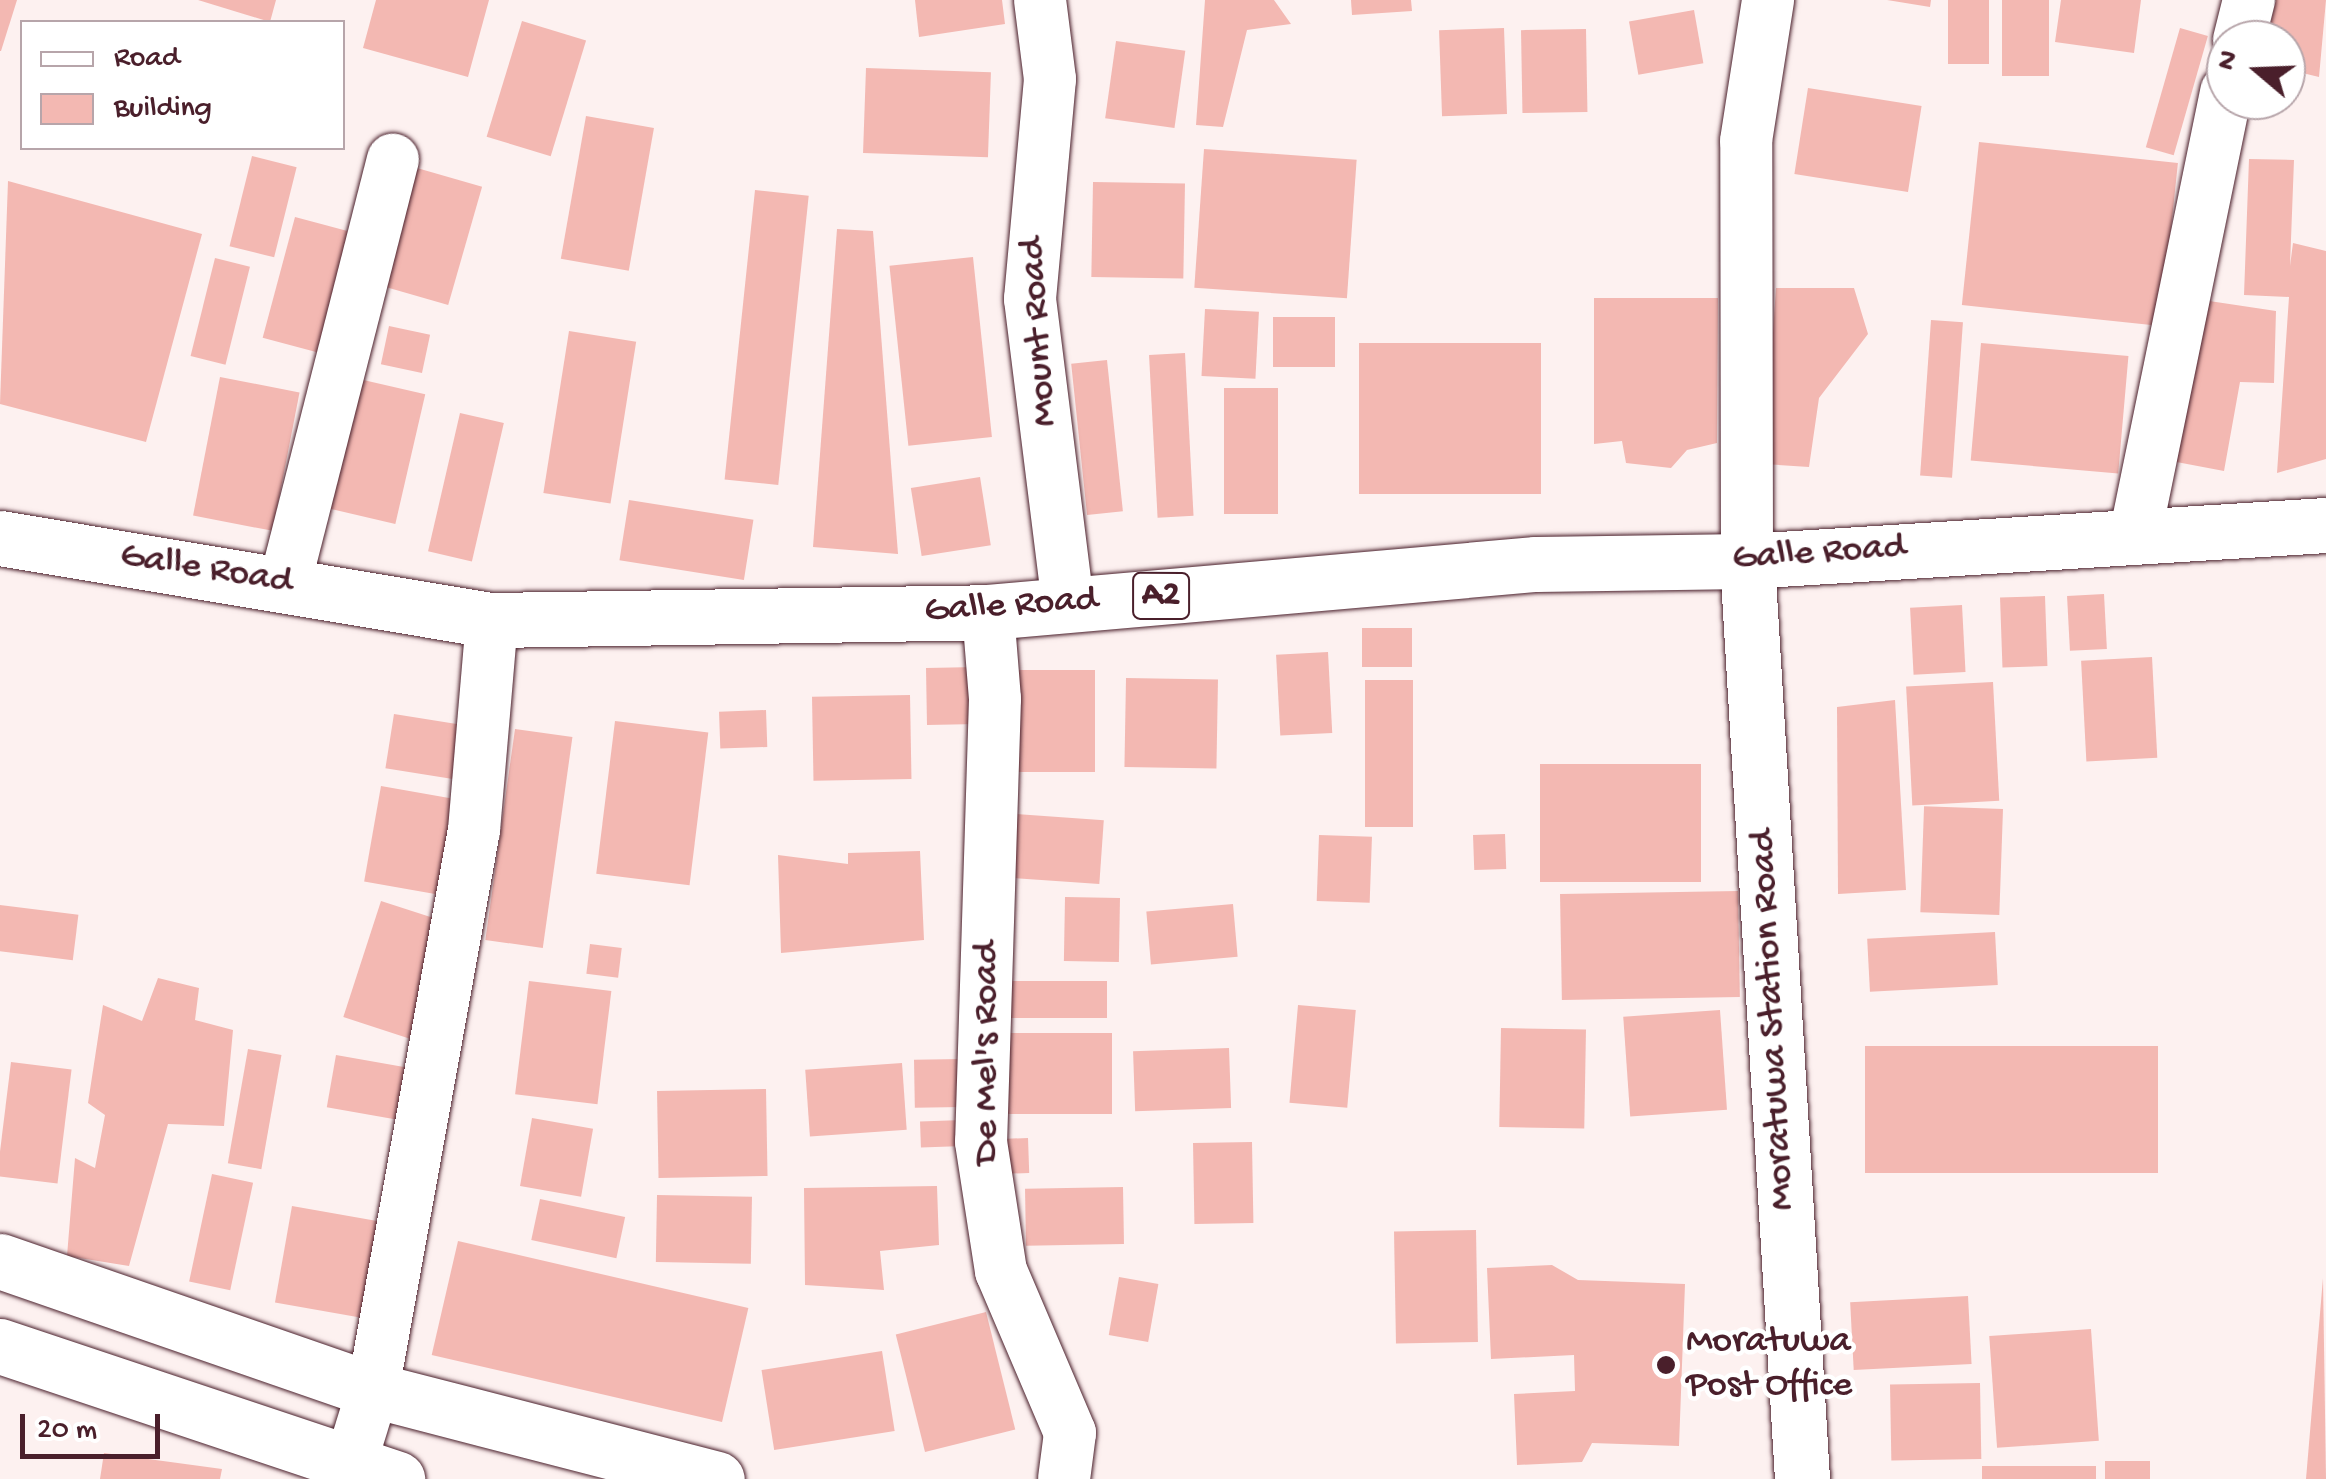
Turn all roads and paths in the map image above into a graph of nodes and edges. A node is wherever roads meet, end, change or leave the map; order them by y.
1 (1040, 0) edge
2 (1768, 0) edge
3 (2220, 120) edge
4 (393, 160) dead end
5 (2326, 525) edge
6 (2136, 531) junction
7 (0, 538) edge
8 (1747, 561) junction
9 (285, 583) junction
10 (1068, 604) junction
11 (988, 612) junction
12 (492, 620) junction
13 (0, 1261) edge
14 (0, 1346) edge
15 (373, 1390) junction
16 (373, 1473) edge
17 (717, 1479) edge
18 (1064, 1479) edge
19 (1802, 1479) edge

1 - 10 street, Mount Road
2 - 8 street
3 - 6 street
4 - 9 street
5 - 6 main road, Galle Road / A2
6 - 8 main road, Galle Road / A2
7 - 9 main road, Galle Road / A2
8 - 10 main road, Galle Road / A2
8 - 19 main road, Moratuwa Station Road
9 - 12 main road, Galle Road / A2
10 - 11 main road, Galle Road / A2
11 - 12 main road, Galle Road / A2
11 - 18 street, De Mel's Road
12 - 15 street
13 - 15 main road
14 - 16 main road
15 - 16 street
15 - 17 main road

